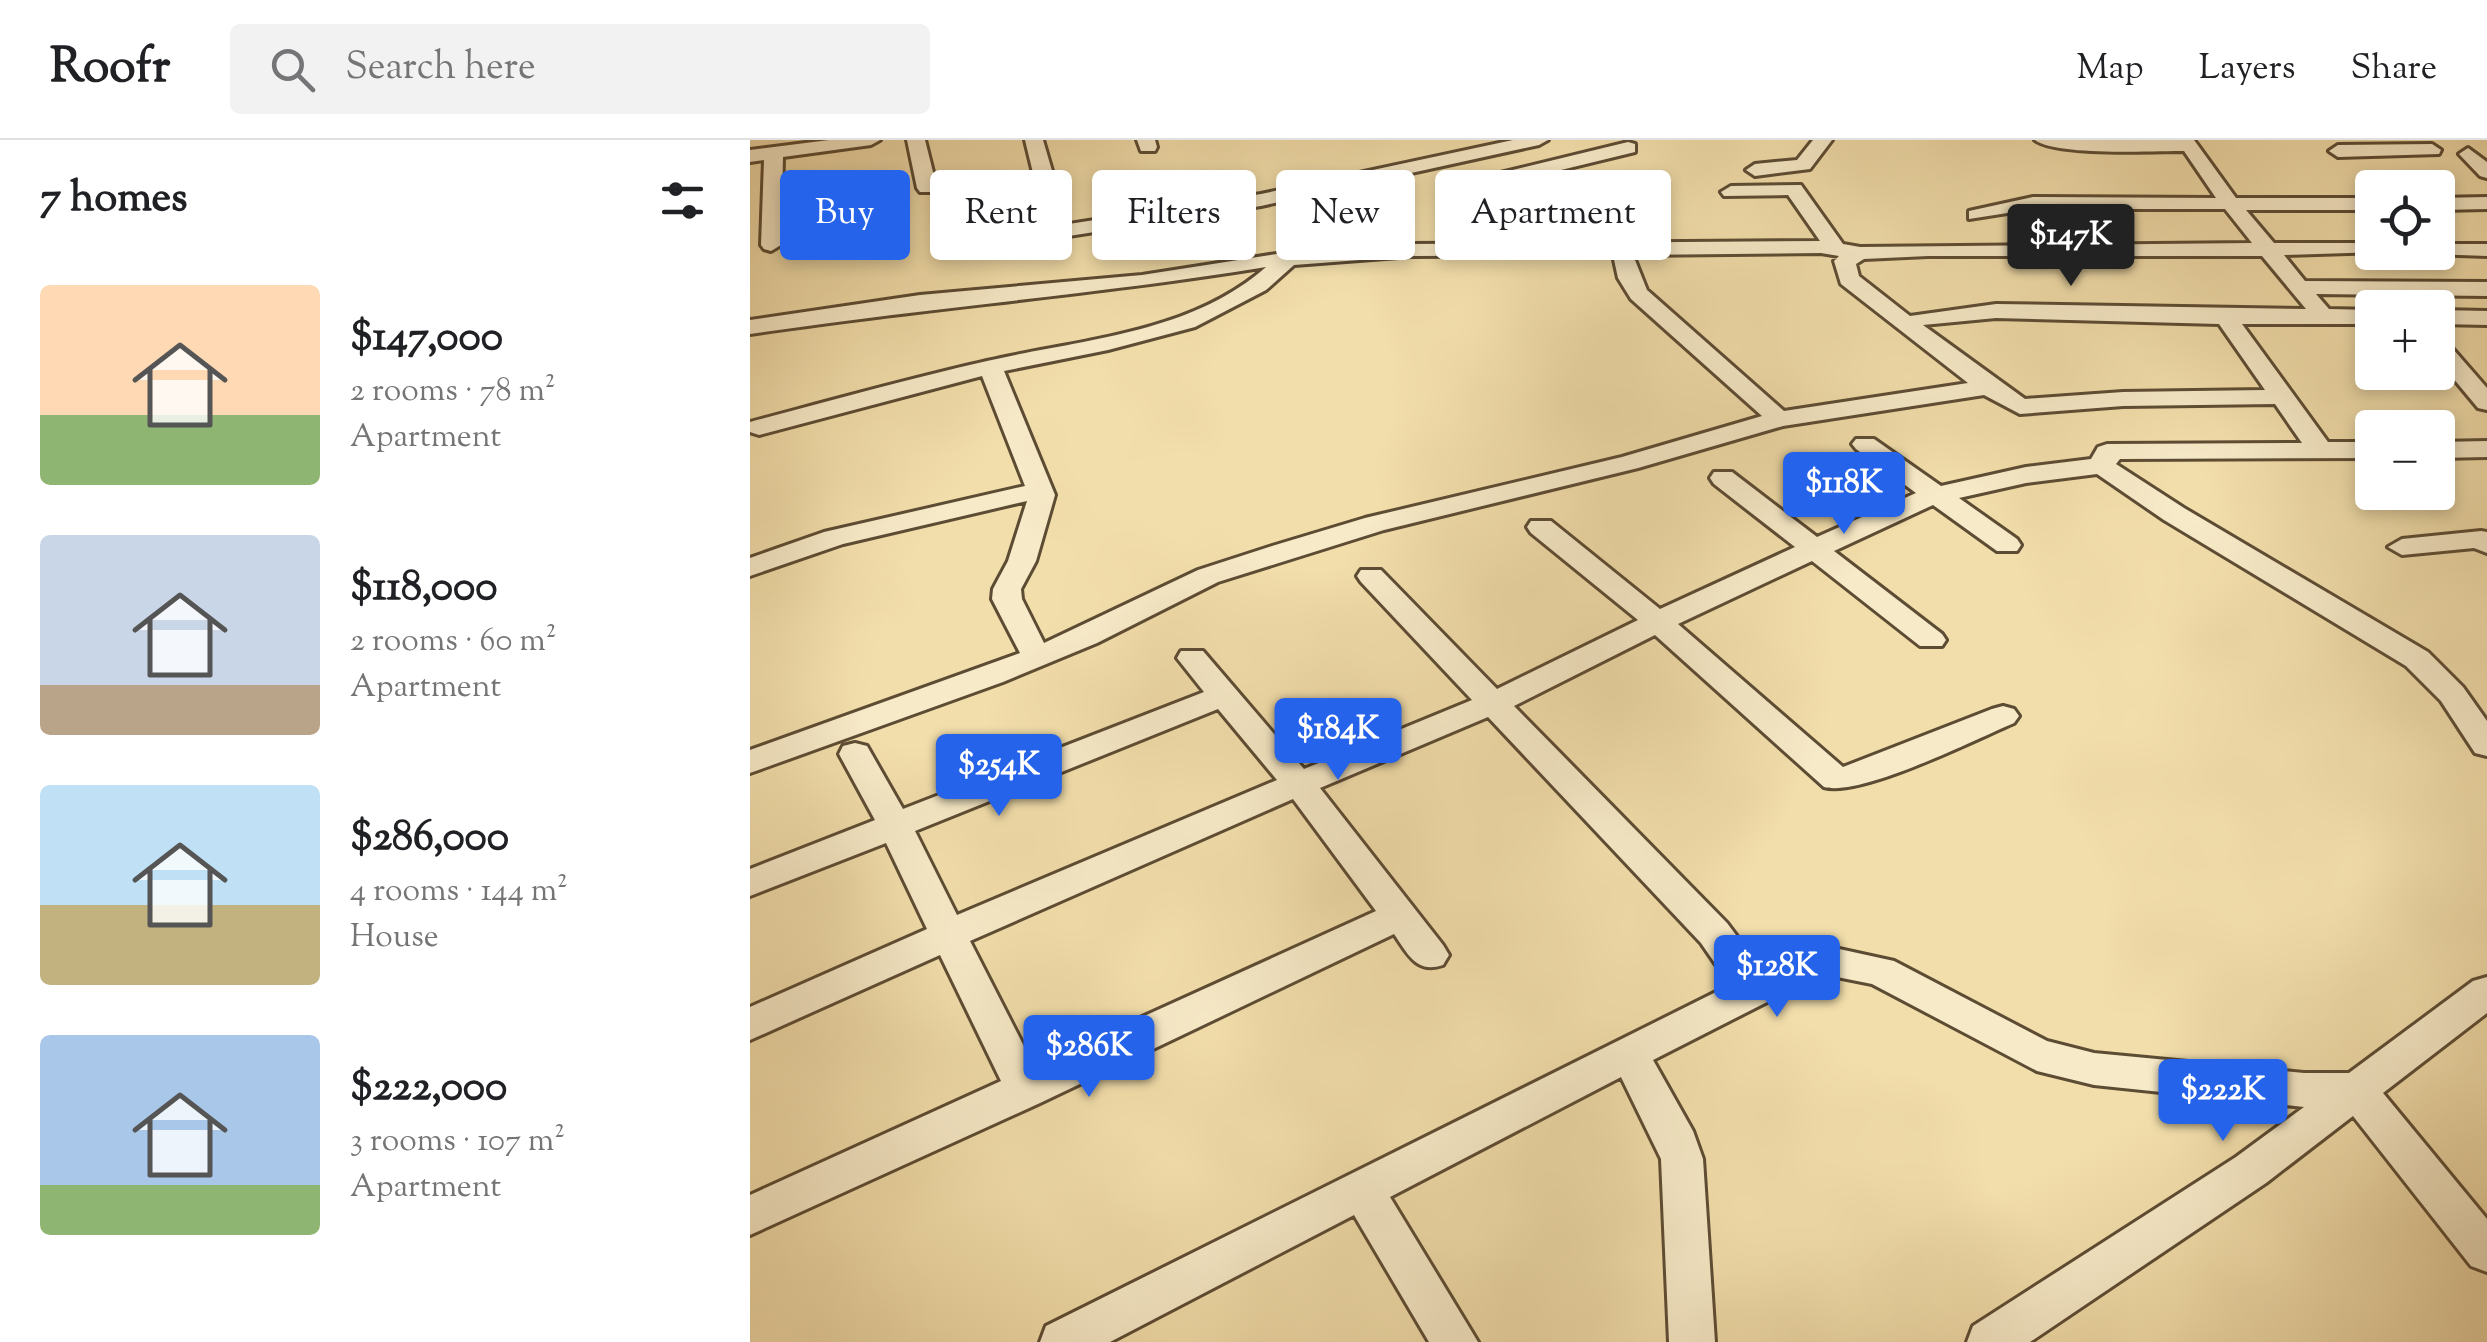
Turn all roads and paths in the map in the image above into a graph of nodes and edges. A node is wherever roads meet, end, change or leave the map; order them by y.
1 (871, 140) edge
2 (916, 140) edge
3 (1034, 140) edge
4 (1539, 140) edge
5 (1823, 140) edge
6 (2044, 140) edge
7 (2188, 143) edge
8 (1626, 144) edge
9 (2332, 145) edge
10 (2432, 150) dead end
11 (774, 153) junction
12 (2468, 154) dead end
13 (750, 156) edge
14 (1042, 170) edge
15 (1529, 170) edge
16 (1640, 170) dead end
17 (2355, 170) edge
18 (2487, 172) edge
19 (926, 188) dead end
20 (2229, 202) junction
21 (2355, 204) edge
22 (2455, 204) edge
23 (2487, 204) edge
24 (1976, 216) dead end
25 (1072, 229) edge
26 (771, 245) dead end
27 (1671, 248) edge
28 (2266, 248) junction
29 (2355, 249) edge
30 (1848, 250) junction
31 (2455, 250) edge
32 (2487, 250) edge
33 (1276, 260) edge
34 (1287, 260) edge
35 (1624, 260) edge
36 (2301, 287) junction
37 (2487, 289) edge
38 (2324, 316) junction
39 (2355, 316) edge
40 (2226, 317) junction
41 (2455, 317) edge
42 (2487, 318) edge
43 (1920, 319) dead end
44 (750, 326) edge
45 (2455, 367) joint
46 (2487, 367) edge
47 (991, 368) junction
48 (1988, 388) junction
49 (2284, 396) junction
50 (2487, 403) edge
51 (1772, 412) dead end
52 (759, 427) dead end
53 (1865, 444) dead end
54 (2487, 449) edge
55 (2320, 450) junction
56 (2355, 450) edge
57 (2455, 450) edge
58 (2102, 466) junction
59 (1723, 478) dead end
60 (1041, 490) junction
61 (1934, 496) junction
62 (1540, 527) dead end
63 (2007, 545) dead end
64 (2487, 545) edge
65 (2402, 547) dead end
66 (1813, 550) junction
67 (750, 566) edge
68 (1371, 576) dead end
69 (1658, 622) junction
70 (1931, 640) dead end
71 (1030, 646) dead end
72 (1192, 658) dead end
73 (1225, 694) junction
74 (1496, 702) junction
75 (2003, 716) dead end
76 (2487, 745) edge
77 (854, 754) dead end
78 (750, 762) edge
79 (1298, 784) junction
80 (895, 826) junction
81 (750, 882) edge
82 (1398, 916) junction
83 (948, 935) junction
84 (1430, 955) dead end
85 (1755, 990) junction
86 (2487, 992) edge
87 (750, 1024) edge
88 (1629, 1054) junction
89 (2356, 1090) junction
90 (1026, 1092) junction
91 (1362, 1190) junction
92 (750, 1216) edge
93 (2487, 1252) edge
94 (1062, 1342) edge
95 (1455, 1342) edge
96 (1692, 1342) edge
97 (1990, 1342) edge

1 - 11 street
2 - 19 street
3 - 14 street
4 - 25 street
5 - 30 street
6 - 7 street
7 - 20 street
8 - 15 street
8 - 16 street
9 - 10 street
9 - 17 street
11 - 13 street
11 - 26 street
12 - 18 street
20 - 21 street
20 - 24 street
20 - 28 street
22 - 23 street
27 - 30 street
28 - 29 street
28 - 30 street
28 - 36 street
30 - 48 street
31 - 32 street
33 - 44 street
34 - 47 street
35 - 51 street
36 - 37 street
36 - 38 street
38 - 39 street
38 - 40 street
40 - 43 street
40 - 49 street
41 - 42 street
45 - 46 street
45 - 50 street
47 - 52 street
47 - 60 street
48 - 49 street
48 - 78 street
49 - 55 street
53 - 61 street
54 - 57 street
55 - 56 street
55 - 58 street
58 - 61 street
58 - 76 street
59 - 66 street
60 - 67 street
60 - 71 street
61 - 63 street
61 - 66 street
62 - 69 street
64 - 65 street
66 - 69 street
66 - 70 street
68 - 74 street
69 - 74 street
69 - 75 street
72 - 73 street
73 - 79 street
73 - 80 street
74 - 79 street
74 - 85 street
77 - 80 street
79 - 82 street
79 - 83 street
80 - 81 street
80 - 83 street
82 - 84 street
82 - 90 street
83 - 87 street
83 - 90 street
85 - 88 street
85 - 89 street
86 - 89 street
88 - 91 street
88 - 96 street
89 - 93 street
89 - 97 street
90 - 92 street
91 - 94 street
91 - 95 street

